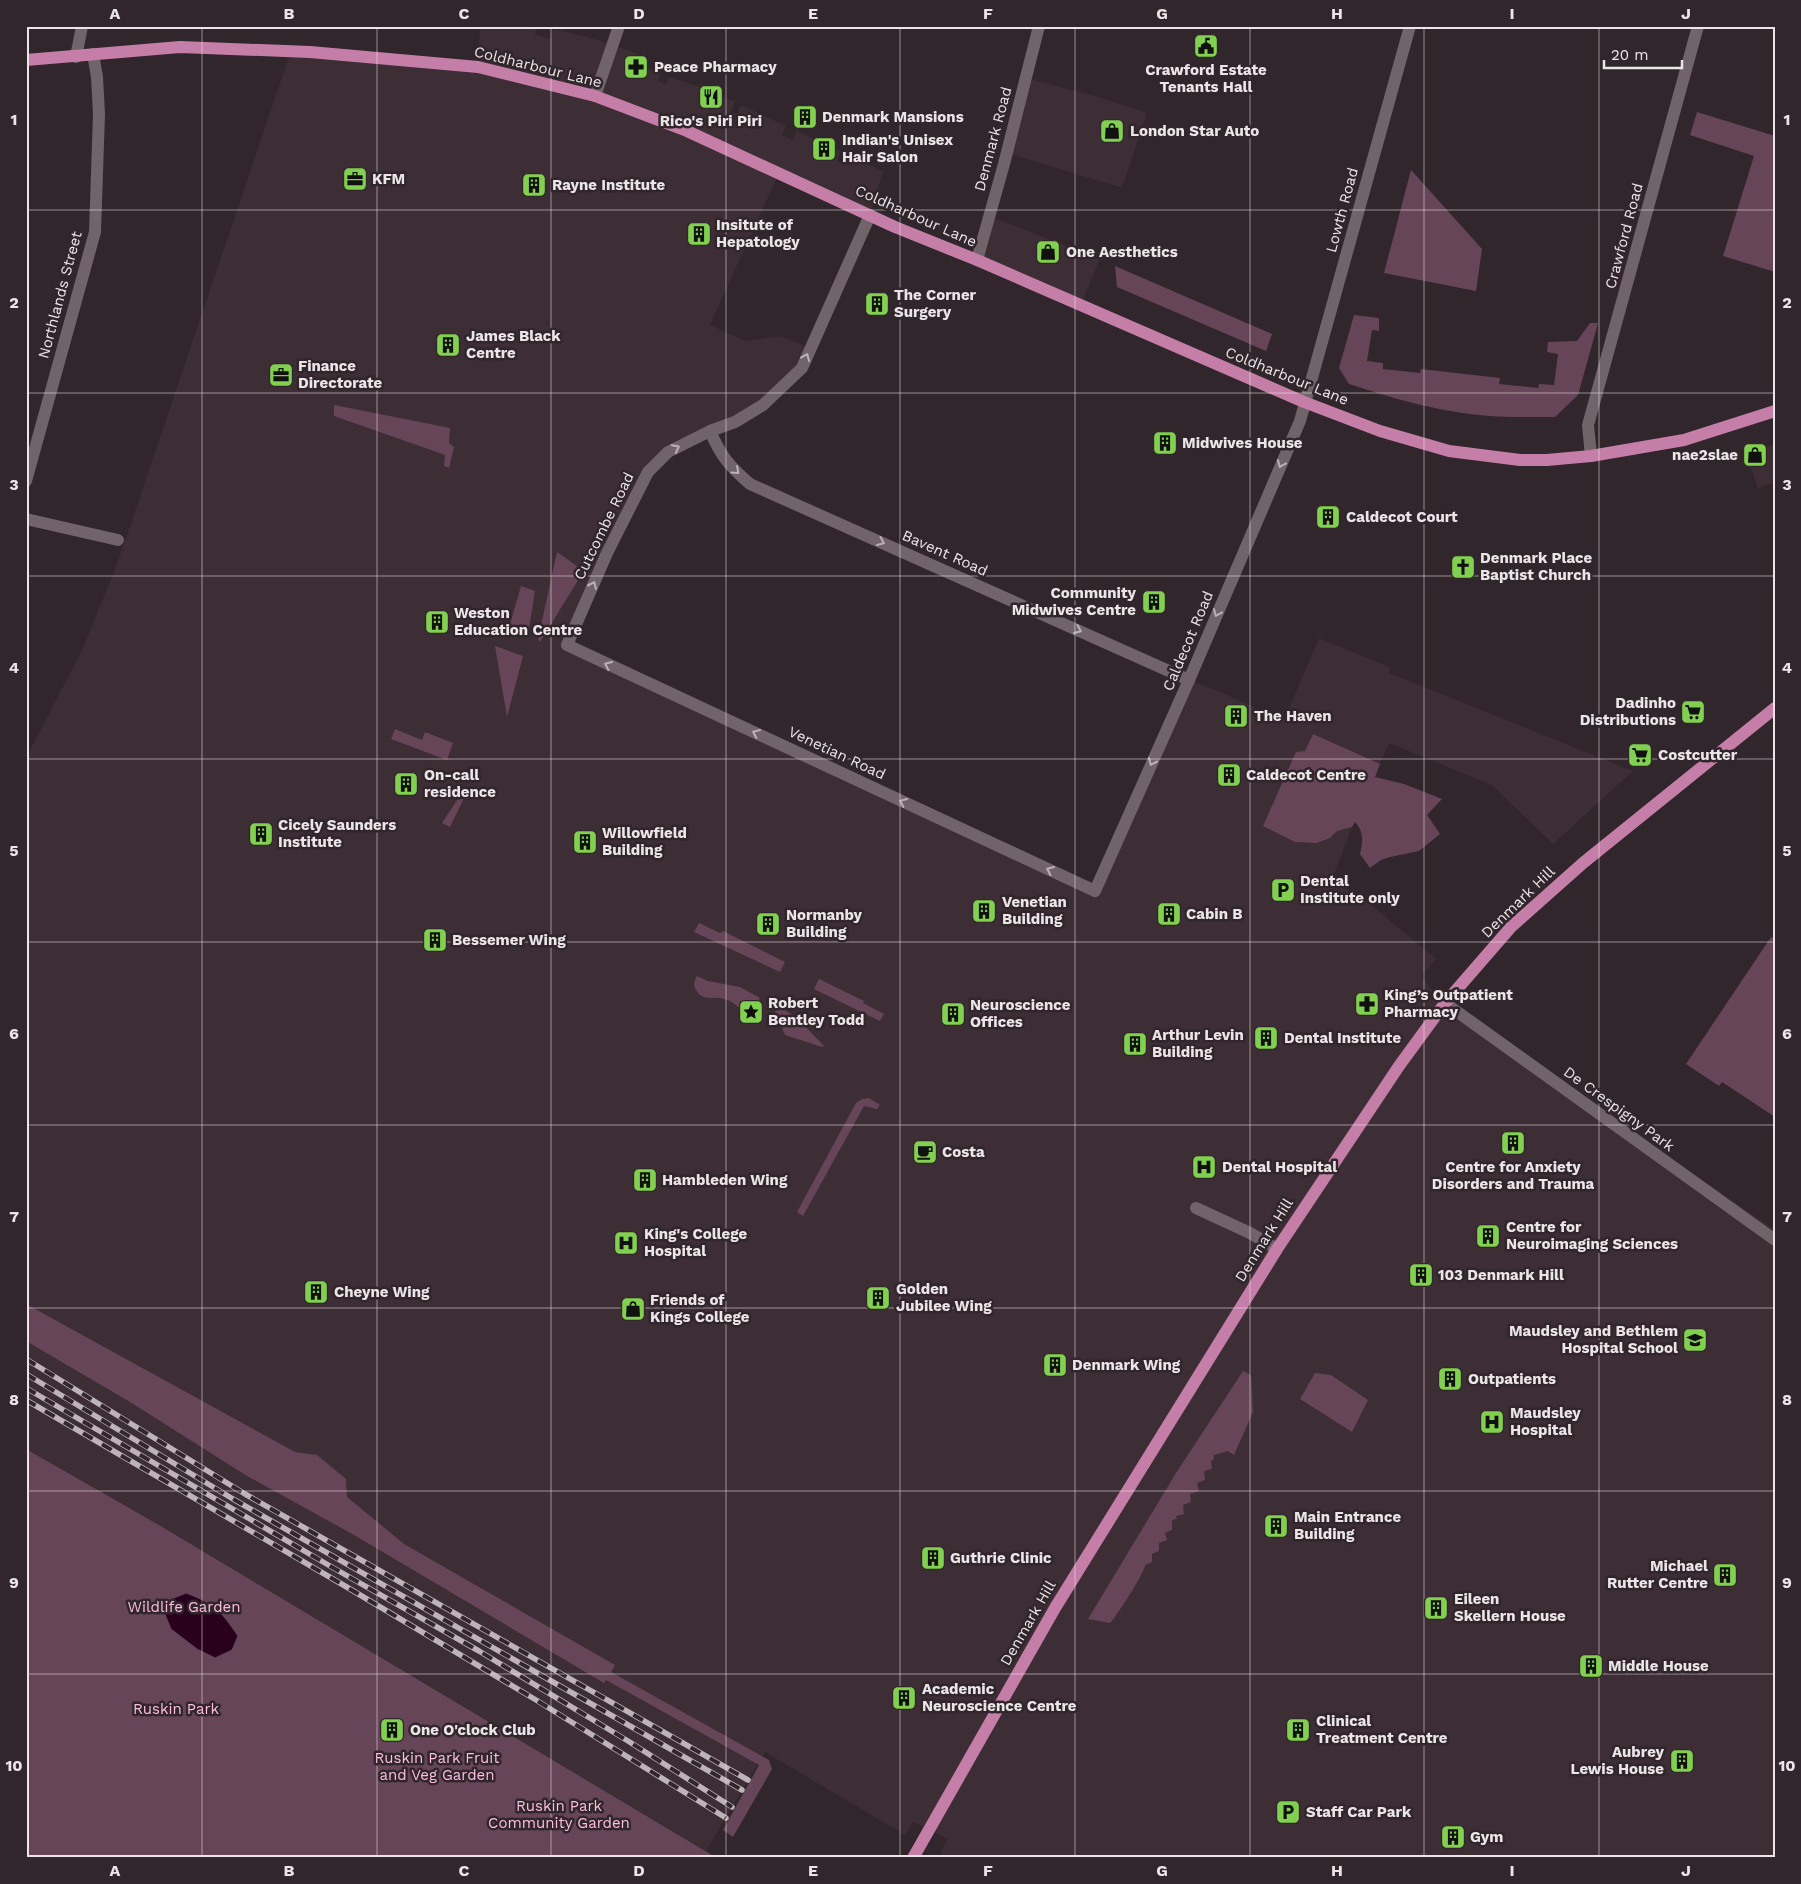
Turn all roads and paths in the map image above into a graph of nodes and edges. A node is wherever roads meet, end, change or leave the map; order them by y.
1 (82, 26) edge
2 (619, 26) edge
3 (1039, 26) edge
4 (1410, 26) edge
5 (1698, 26) edge
6 (93, 54) junction
7 (76, 57) junction
8 (26, 60) edge
9 (595, 96) junction
10 (870, 215) junction
11 (976, 260) junction
12 (1304, 402) junction
13 (1775, 411) edge
14 (710, 431) junction
15 (1591, 456) junction
16 (26, 482) edge
17 (26, 519) edge
18 (118, 540) dead end
19 (567, 645) joint
20 (1189, 680) junction
21 (1775, 708) edge
22 (1095, 891) joint
23 (1445, 1003) junction
24 (1196, 1208) dead end
25 (1775, 1240) edge
26 (1277, 1249) junction
27 (914, 1856) edge

1 - 7 street
2 - 9 street
3 - 11 street, Denmark Road
4 - 12 street, Lowth Road
5 - 15 street, Crawford Road
6 - 7 main road, Coldharbour Lane
6 - 9 main road, Coldharbour Lane
6 - 16 street, Northlands Street
7 - 8 main road, Coldharbour Lane
9 - 10 main road, Coldharbour Lane
10 - 11 main road, Coldharbour Lane
14 -> 10 street, Cutcombe Road
11 - 12 main road, Coldharbour Lane
12 - 15 main road, Coldharbour Lane
12 -> 20 street, Caldecot Road
13 - 15 main road, Coldharbour Lane
19 -> 14 street, Cutcombe Road
14 -> 20 street, Bavent Road
17 - 18 street
22 -> 19 street, Venetian Road
20 -> 22 street, Caldecot Road
21 - 23 main road, Denmark Hill
23 - 25 street, De Crespigny Park
23 - 26 main road, Denmark Hill
24 - 26 street
26 - 27 main road, Denmark Hill

